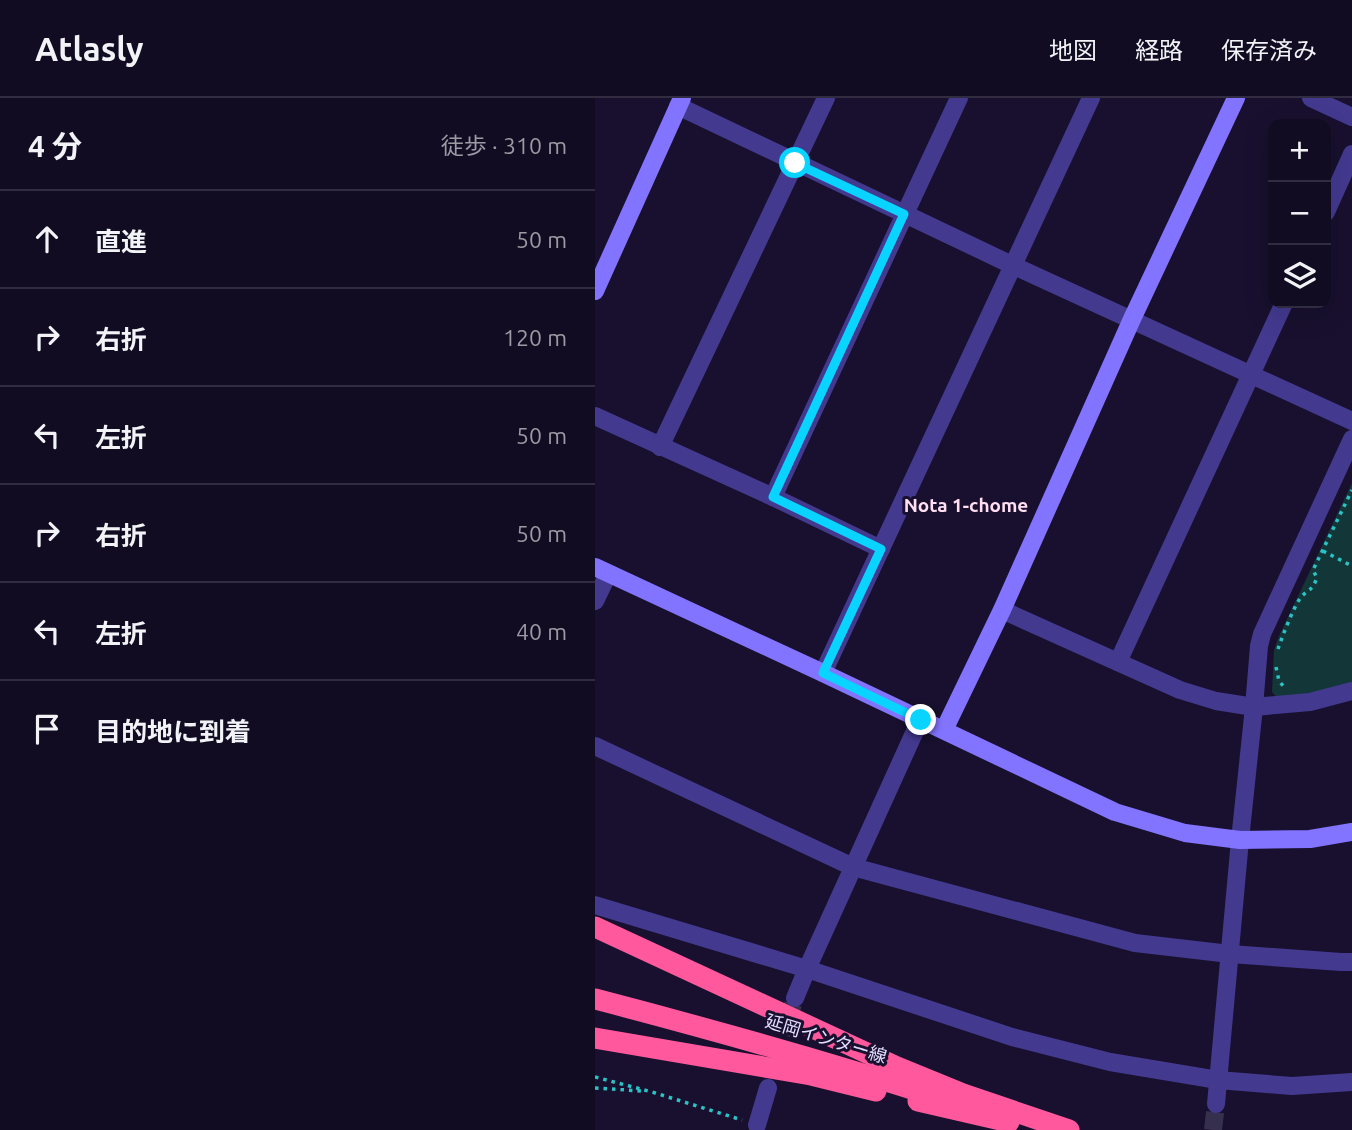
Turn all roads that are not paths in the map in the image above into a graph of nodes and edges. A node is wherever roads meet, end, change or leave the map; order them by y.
1 (826, 98) edge
2 (959, 98) edge
3 (1091, 98) edge
4 (1235, 98) edge
5 (1311, 98) edge
6 (680, 102) edge
7 (1352, 117) edge
8 (1352, 155) edge
9 (795, 163) junction
10 (1331, 201) edge
11 (904, 214) junction
12 (1012, 265) junction
13 (595, 291) edge
14 (1282, 308) edge
15 (1132, 319) junction
16 (1251, 374) junction
17 (595, 416) edge
18 (1352, 421) edge
19 (1352, 439) edge
20 (660, 447) junction
21 (773, 497) junction
22 (881, 549) junction
23 (601, 571) edge
24 (595, 601) edge
25 (1002, 610) junction
26 (1118, 662) junction
27 (823, 673) junction
28 (1352, 691) edge
29 (1254, 707) junction
30 (921, 720) junction
31 (944, 730) junction
32 (595, 746) edge
33 (1352, 832) edge
34 (1240, 840) junction
35 (853, 867) junction
36 (595, 905) edge
37 (595, 927) edge
38 (1230, 954) junction
39 (1352, 962) edge
40 (807, 969) junction
41 (795, 998) tunnel mouth
42 (595, 999) edge
43 (595, 1038) edge
44 (1218, 1080) junction
45 (1352, 1082) edge
46 (768, 1088) dead end
47 (1216, 1104) tunnel mouth
48 (757, 1125) road end
49 (1042, 1130) edge
50 (1069, 1130) edge

1 - 9 street
2 - 11 street
3 - 12 street
4 - 15 street
5 - 7 street
6 - 9 street
6 - 13 street
8 - 10 street
9 - 11 street
9 - 20 street
11 - 12 street
11 - 21 street
12 - 15 street
12 - 22 street
14 - 16 street
15 - 16 street
15 - 25 street
16 - 18 street
16 - 26 street
17 - 20 street
19 - 29 street
20 - 21 street
21 - 22 street
22 - 27 street
23 - 24 street
23 - 27 street
25 - 26 street
25 - 31 street
26 - 29 street
27 - 30 street
28 - 29 street
29 - 34 street
30 - 31 street
30 - 35 street
31 - 34 street
32 - 35 street
33 - 34 street
34 - 38 street
35 - 38 street
35 - 40 street
36 - 40 street
37 - 50 highway
38 - 39 street
38 - 44 street
40 - 41 street
40 - 44 street
42 - 49 highway, 延岡インター線
43 - 49 highway
44 - 45 street
44 - 47 street
46 - 48 street

